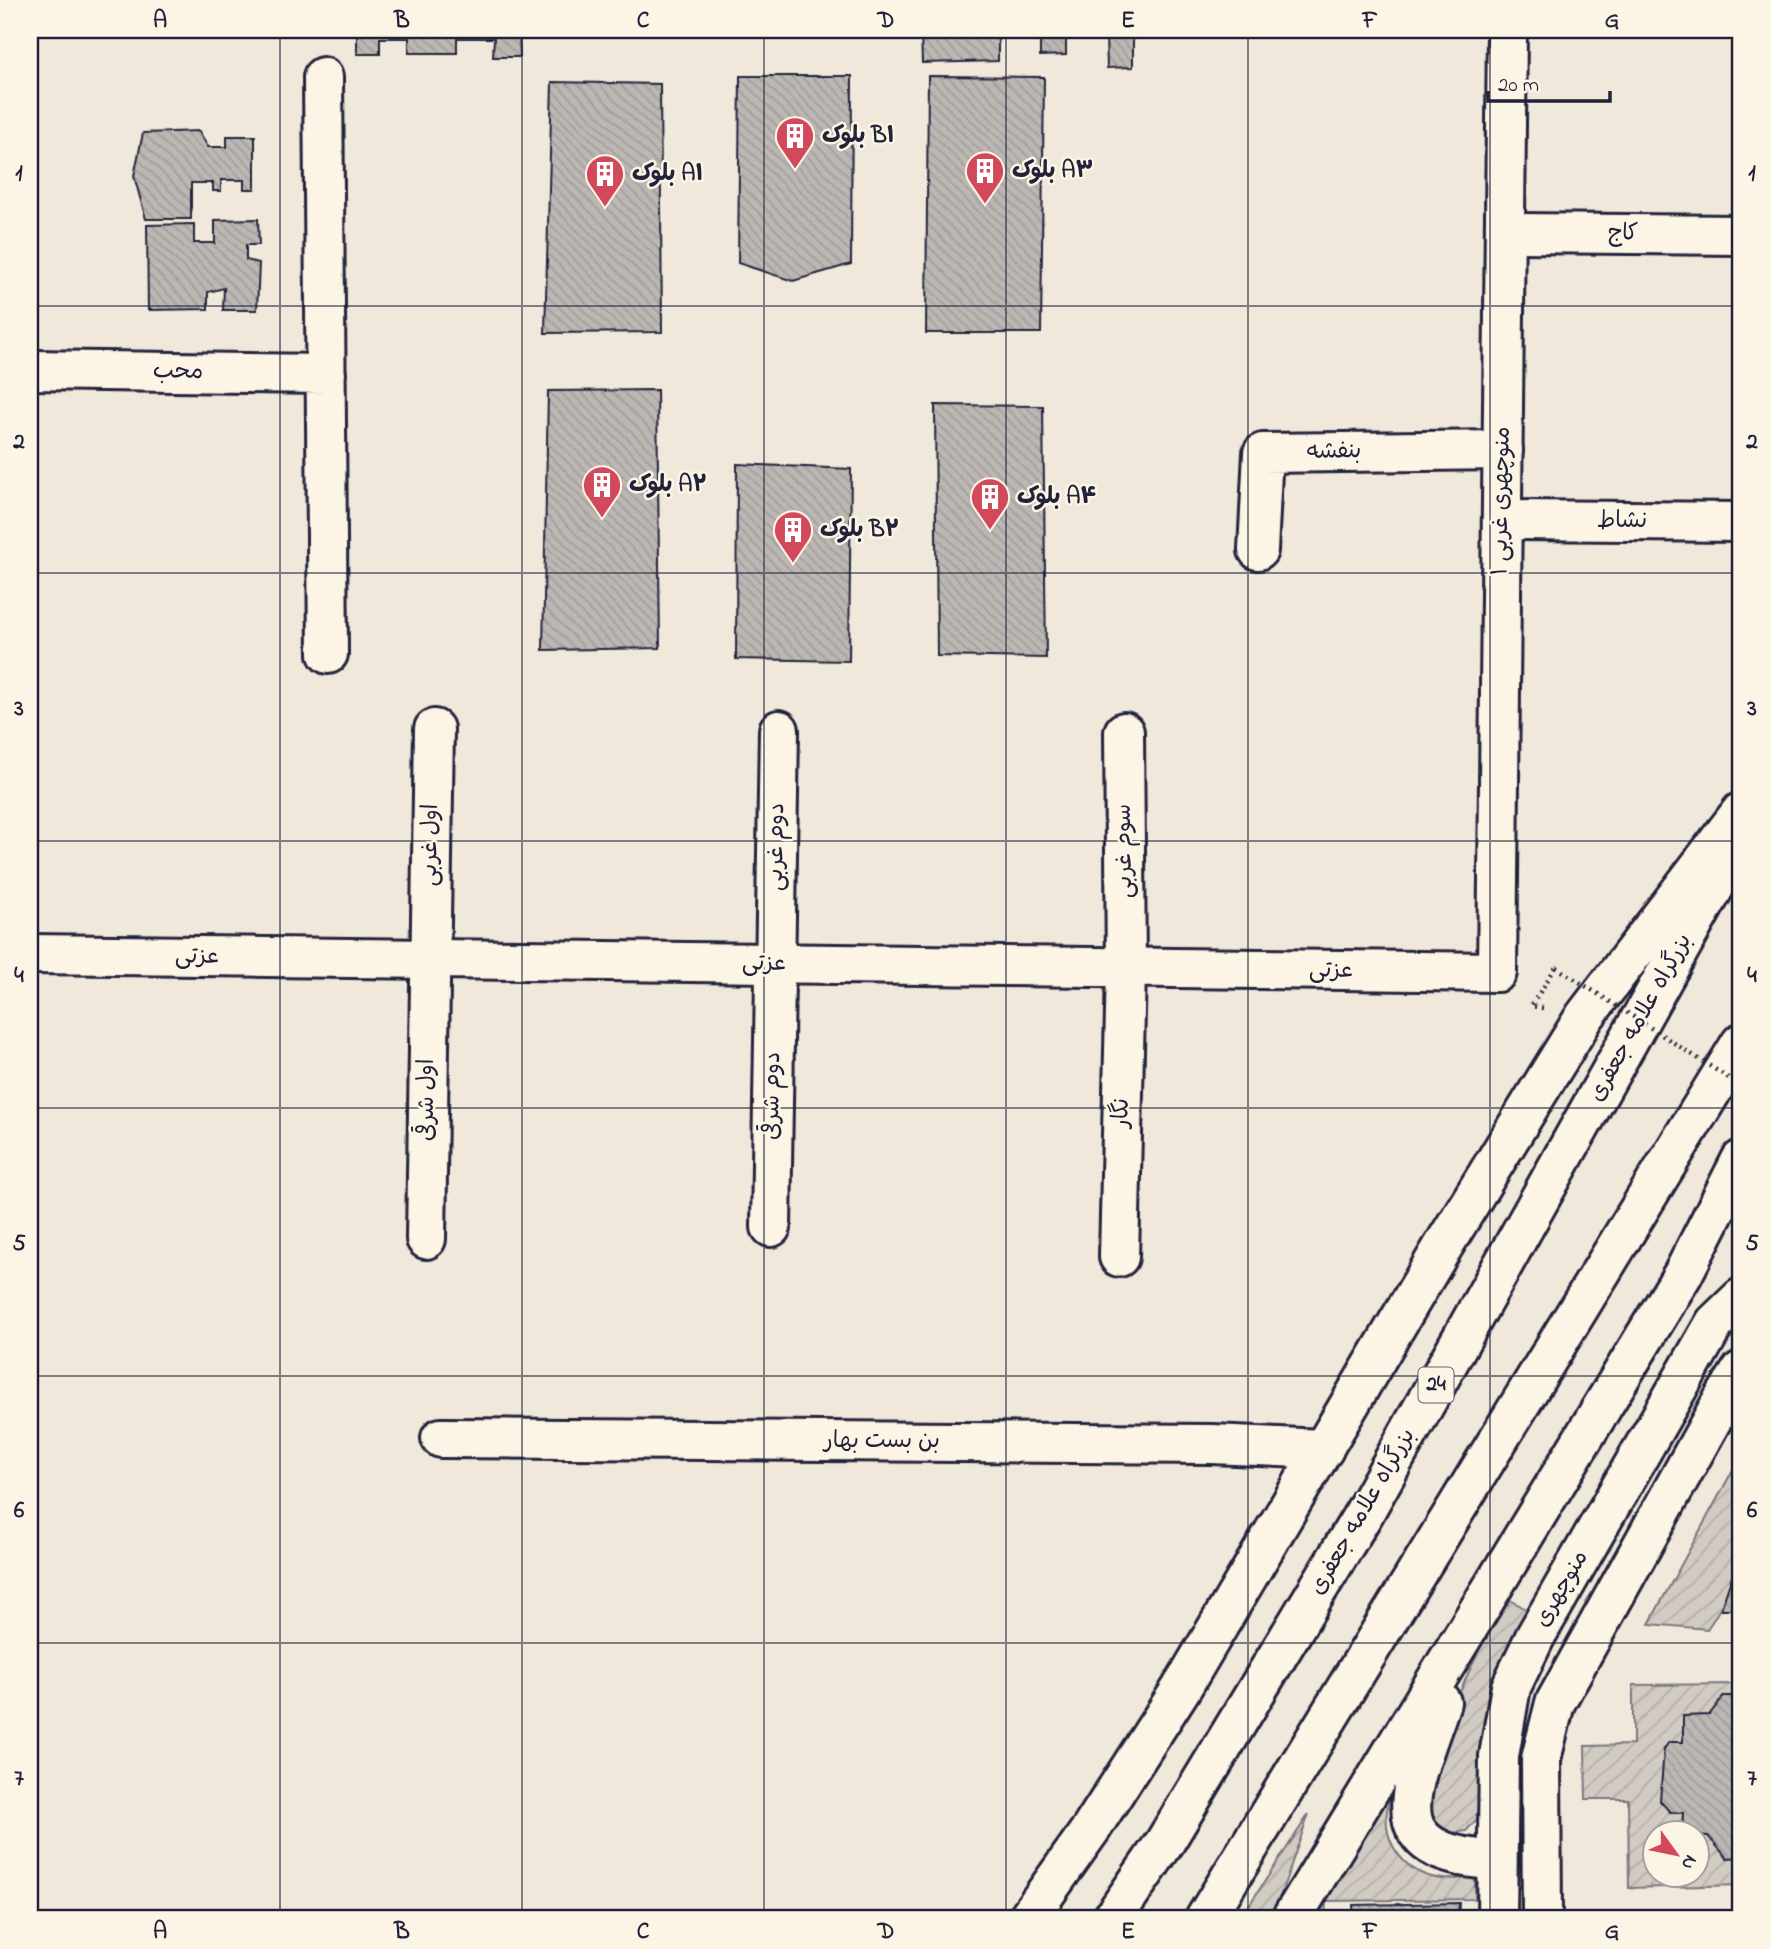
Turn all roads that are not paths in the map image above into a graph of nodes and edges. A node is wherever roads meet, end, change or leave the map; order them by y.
1 (1507, 30) edge
2 (323, 77) dead end
3 (1505, 233) junction
4 (1741, 235) edge
5 (30, 370) edge
6 (326, 374) junction
7 (1503, 450) junction
8 (1502, 520) junction
9 (1741, 522) edge
10 (1258, 550) dead end
11 (328, 654) dead end
12 (434, 729) dead end
13 (779, 730) dead end
14 (1124, 732) dead end
15 (1741, 812) edge
16 (1741, 839) edge
17 (30, 954) edge
18 (429, 961) junction
19 (775, 964) junction
20 (1126, 969) junction
21 (1497, 972) joint
22 (1741, 1043) edge
23 (1741, 1160) edge
24 (771, 1227) dead end
25 (426, 1239) dead end
26 (1119, 1257) dead end
27 (1741, 1298) edge
28 (1741, 1371) edge
29 (441, 1438) dead end
30 (1324, 1449) junction
31 (1462, 1640) junction
32 (1497, 1860) junction
33 (1027, 1919) edge
34 (1112, 1919) edge
35 (1205, 1919) edge
36 (1291, 1919) edge
37 (1497, 1919) edge
38 (1542, 1919) edge

1 - 3 main road, منوچهری غربی ۱
2 - 6 main road
3 - 4 main road, کاج
3 - 7 main road, منوچهری غربی ۱
5 - 6 main road, محب
6 - 11 main road
7 - 8 main road, منوچهری غربی ۱
7 - 10 main road, بنفشه
8 - 9 main road, نشاط
8 - 21 main road, منوچهری غربی ۱
12 - 18 main road, اول غربی
13 - 19 main road, دوم غربی
14 - 20 main road, سوم غربی
15 - 30 main road
16 - 34 main road, بزرگراه علامه جعفری / 24
17 - 18 main road, عزتی
18 - 19 main road, عزتی
18 - 25 main road, اول شرقی
19 - 20 main road, عزتی
19 - 24 main road, دوم شرقی
20 - 21 main road, عزتی
20 - 26 main road, نگار
22 - 35 main road
23 - 31 main road
27 - 32 main road, منوچهری
28 - 38 main road
29 - 30 main road, بن بست بهار
30 - 33 main road
31 - 32 main road
31 - 36 main road
32 - 37 main road, منوچهری

